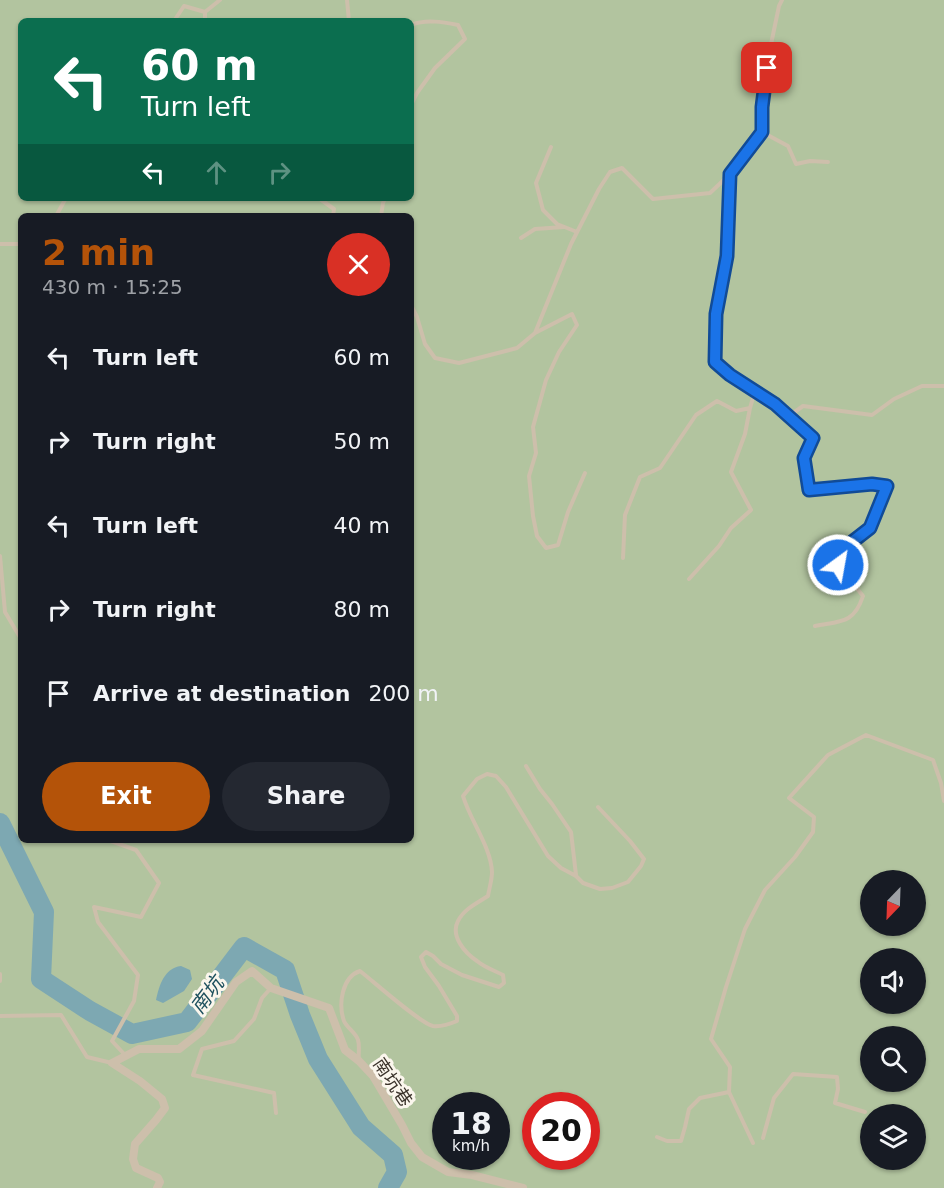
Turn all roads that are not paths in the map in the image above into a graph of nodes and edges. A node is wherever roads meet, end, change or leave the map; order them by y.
1 (220, 0) edge
2 (346, 0) edge
3 (782, 0) edge
4 (205, 12) junction
5 (176, 18) edge
6 (205, 18) edge
7 (349, 18) edge
8 (414, 24) edge
9 (414, 99) edge
10 (762, 132) junction
11 (551, 147) dead end
12 (828, 162) dead end
13 (730, 174) junction
14 (323, 201) edge
15 (333, 213) edge
16 (565, 227) junction
17 (577, 232) junction
18 (521, 238) dead end
19 (0, 244) edge
20 (18, 244) edge
21 (414, 310) edge
22 (535, 333) junction
23 (944, 386) edge
24 (755, 391) junction
25 (750, 408) junction
26 (789, 416) junction
27 (585, 473) dead end
28 (0, 556) edge
29 (623, 558) dead end
30 (689, 579) dead end
31 (814, 626) dead end
32 (18, 634) edge
33 (526, 766) dead end
34 (944, 801) edge
35 (598, 807) dead end
36 (116, 843) edge
37 (576, 876) junction
38 (0, 974) edge
39 (0, 981) edge
40 (272, 988) junction
41 (0, 1016) edge
42 (125, 1056) junction
43 (358, 1060) junction
44 (112, 1063) junction
45 (729, 1092) junction
46 (860, 1110) edge
47 (276, 1113) dead end
48 (657, 1137) dead end
49 (763, 1138) dead end
50 (753, 1143) dead end
51 (157, 1188) edge
52 (523, 1188) edge

1 - 4 lane
2 - 7 lane
3 - 10 lane
4 - 5 lane
4 - 6 lane
8 - 9 lane
10 - 12 lane
10 - 13 lane
11 - 16 lane
13 - 17 lane
13 - 24 lane
14 - 15 lane
16 - 17 lane
16 - 18 lane
17 - 22 lane
19 - 20 lane
21 - 22 lane
22 - 27 lane
23 - 26 lane
24 - 25 lane
24 - 26 lane
25 - 29 lane
25 - 30 lane
26 - 31 lane
28 - 32 lane
33 - 37 lane
34 - 45 lane
35 - 37 lane
36 - 42 lane
37 - 43 lane
38 - 39 lane
40 - 42 street, 南坑巷
40 - 43 street, 南坑巷
40 - 47 lane
41 - 44 lane
42 - 44 street, 南坑巷
43 - 52 street, 南坑巷
44 - 51 street
45 - 48 lane
45 - 50 lane
46 - 49 lane

